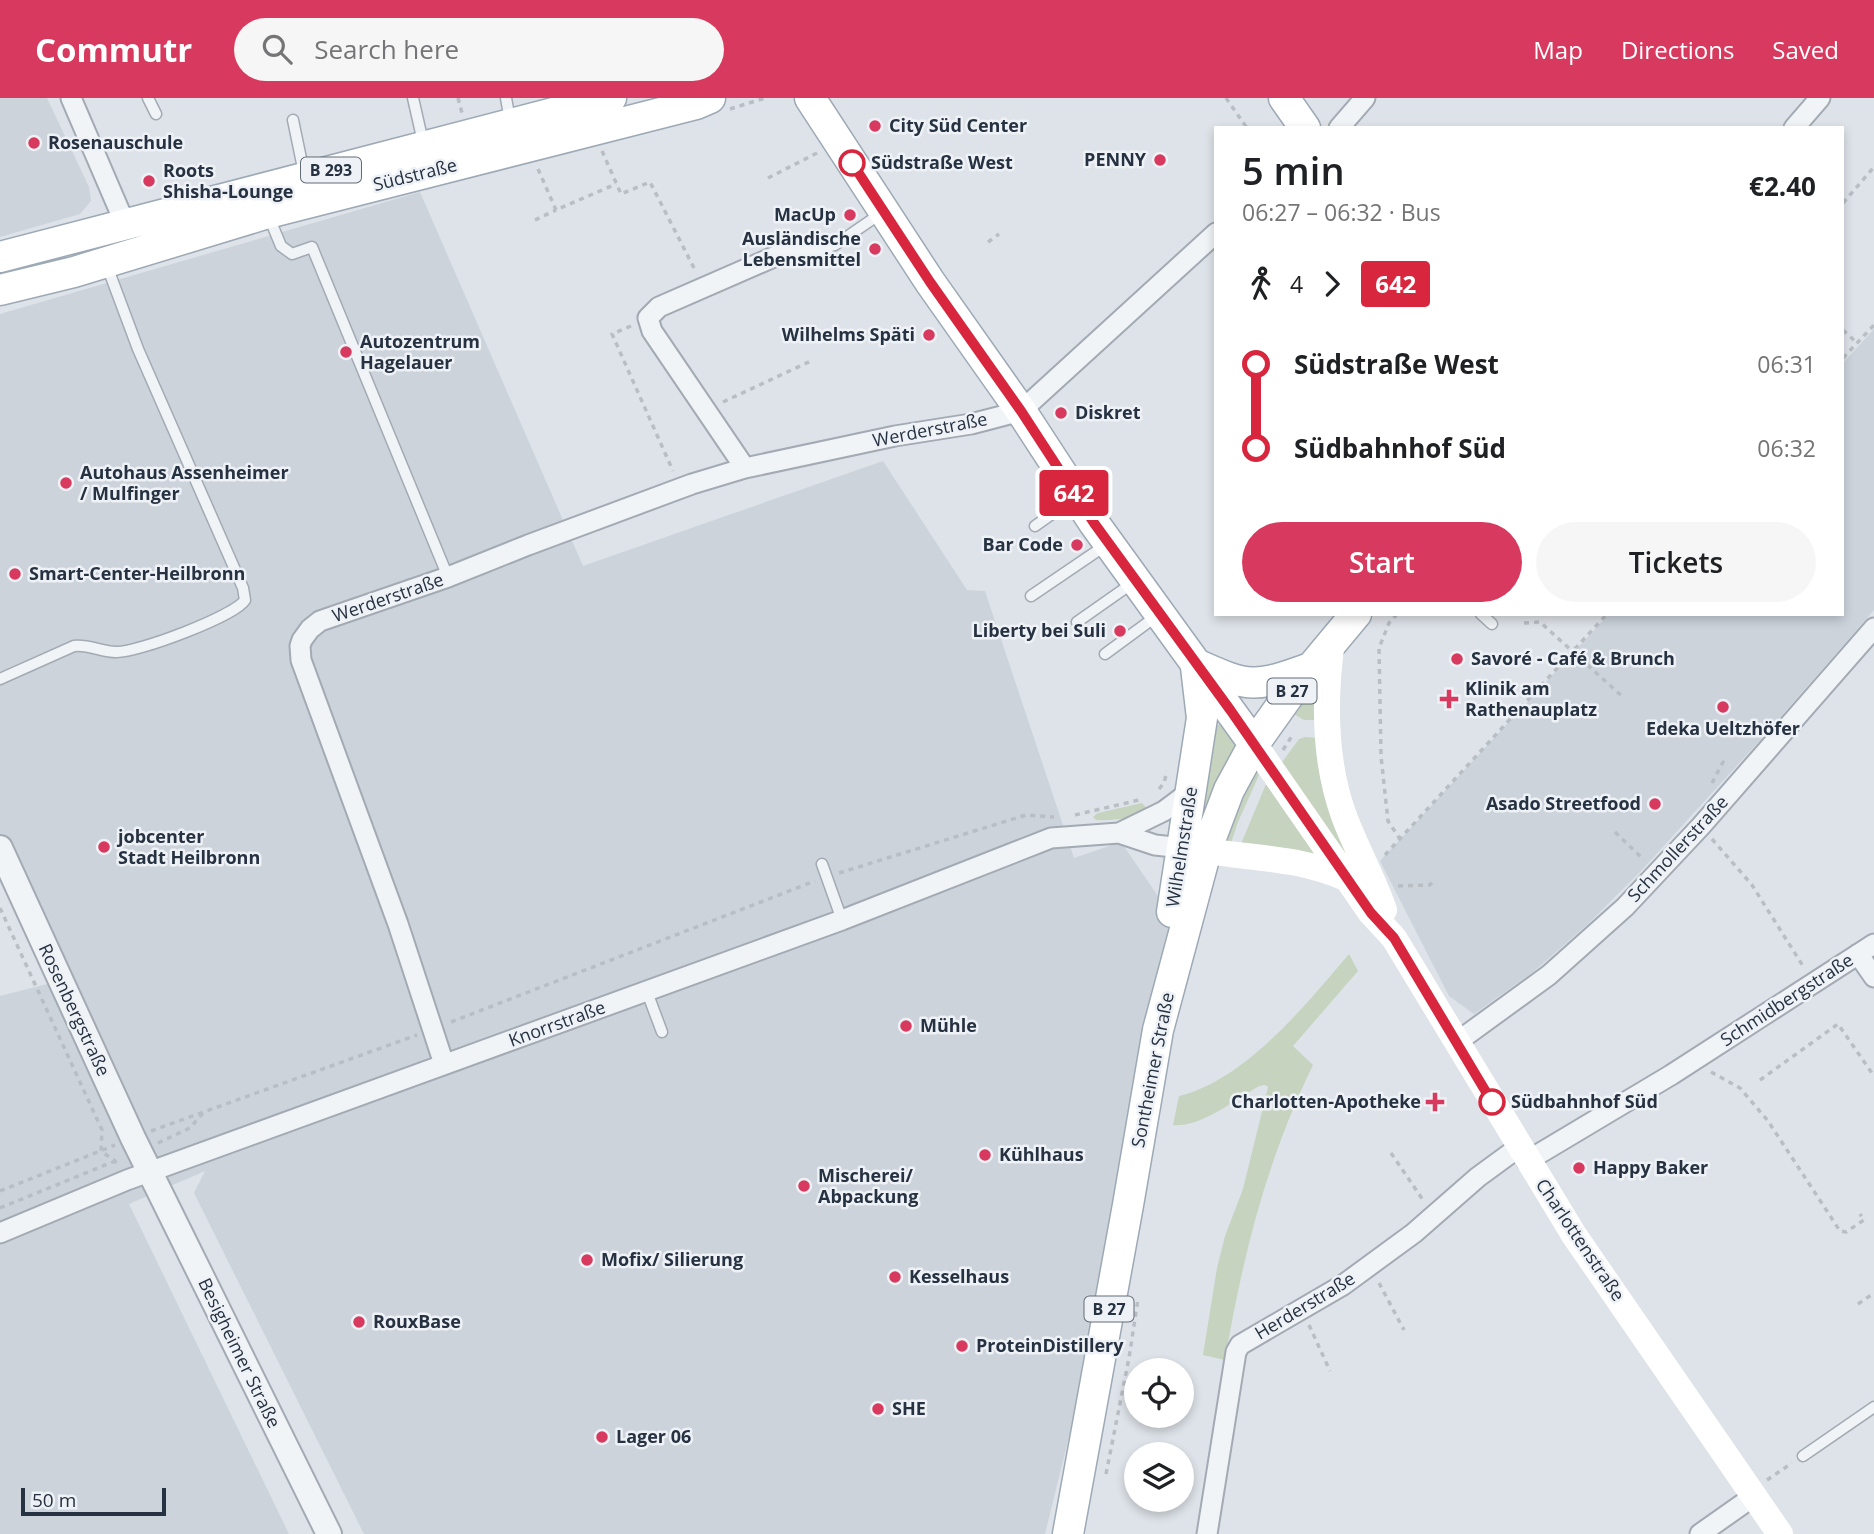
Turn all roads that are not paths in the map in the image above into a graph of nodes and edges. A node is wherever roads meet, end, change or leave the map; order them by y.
1 (71, 98) edge
2 (148, 98) edge
3 (413, 98) edge
4 (611, 98) edge
5 (710, 98) edge
6 (810, 98) edge
7 (1365, 98) edge
8 (1820, 98) edge
9 (509, 111) edge
10 (156, 114) dead end
11 (293, 120) dead end
12 (1341, 126) edge
13 (1796, 126) edge
14 (424, 146) junction
15 (305, 177) junction
16 (883, 212) junction
17 (268, 213) junction
18 (128, 222) junction
19 (1214, 235) edge
20 (824, 247) joint
21 (0, 257) edge
22 (106, 262) junction
23 (0, 290) edge
24 (1021, 411) junction
25 (745, 468) junction
26 (1076, 496) junction
27 (1035, 526) dead end
28 (1101, 533) junction
29 (448, 577) junction
30 (1136, 581) junction
31 (1031, 596) dead end
32 (1159, 614) junction
33 (1354, 616) edge
34 (1483, 616) edge
35 (1077, 622) dead end
36 (1492, 624) dead end
37 (1874, 628) edge
38 (1332, 640) junction
39 (1105, 654) dead end
40 (1195, 664) junction
41 (1310, 668) junction
42 (0, 679) edge
43 (1263, 756) junction
44 (1192, 790) junction
45 (1119, 833) junction
46 (0, 848) edge
47 (1194, 850) junction
48 (822, 864) dead end
49 (1358, 876) junction
50 (842, 920) junction
51 (1394, 938) junction
52 (1866, 949) edge
53 (1874, 977) edge
54 (647, 992) junction
55 (662, 1032) dead end
56 (1457, 1042) junction
57 (444, 1065) junction
58 (1523, 1154) junction
59 (137, 1160) junction
60 (0, 1233) edge
61 (1874, 1407) edge
62 (1803, 1456) road end
63 (1758, 1490) junction
64 (329, 1534) edge
65 (1068, 1534) edge
66 (1207, 1534) edge
67 (1700, 1534) edge
68 (1780, 1534) edge

1 - 18 street
2 - 10 lane
3 - 14 lane
4 - 9 main road, Südstraße / B 293
5 - 17 main road, Südstraße / B 293
6 - 16 main road, Wilhelmstraße
7 - 12 street
8 - 13 street
9 - 14 main road, Südstraße / B 293
11 - 15 lane
14 - 15 main road, Südstraße / B 293
15 - 18 main road, Südstraße / B 293
16 - 20 lane
16 - 24 main road, Wilhelmstraße
17 - 22 main road, Südstraße / B 293
17 - 29 lane
18 - 21 main road, Südstraße / B 293
19 - 24 street, Werderstraße
20 - 25 street
22 - 23 main road, Südstraße / B 293
22 - 42 lane
24 - 25 street, Werderstraße
24 - 26 main road, Wilhelmstraße
25 - 29 street, Werderstraße
26 - 27 lane
26 - 28 main road, Wilhelmstraße
28 - 30 main road, Wilhelmstraße
28 - 31 lane
29 - 57 street, Werderstraße
30 - 32 main road, Wilhelmstraße
30 - 35 lane
32 - 39 lane
32 - 40 main road, Wilhelmstraße
33 - 38 main road, B 27
34 - 36 lane
37 - 56 street, Schmollerstraße
38 - 41 main road, Sontheimer Straße / B 27
38 - 49 main road
40 - 41 main road
40 - 43 main road, Wilhelmstraße
40 - 44 main road, Wilhelmstraße / B 27
41 - 43 main road, Sontheimer Straße / B 27
43 - 47 main road, Sontheimer Straße / B 27
43 - 49 main road, Charlottenstraße
44 - 45 street, Knorrstraße
44 - 47 main road, Wilhelmstraße / B 27
45 - 47 street, Knorrstraße
45 - 50 street, Knorrstraße
46 - 59 street, Rosenbergstraße
47 - 49 main road
47 - 65 main road, Sontheimer Straße / B 27
48 - 50 lane
49 - 51 main road, Charlottenstraße
49 - 51 main road, Charlottenstraße
50 - 54 street, Knorrstraße
51 - 56 main road, Charlottenstraße
52 - 53 street
52 - 58 street, Schmidbergstraße
54 - 55 lane
54 - 57 street, Knorrstraße
56 - 58 main road, Charlottenstraße
57 - 59 street, Knorrstraße
58 - 63 main road, Charlottenstraße
58 - 66 street, Herderstraße
59 - 60 street, Knorrstraße
59 - 64 street, Besigheimer Straße
61 - 62 lane
63 - 67 street
63 - 68 main road, Charlottenstraße

